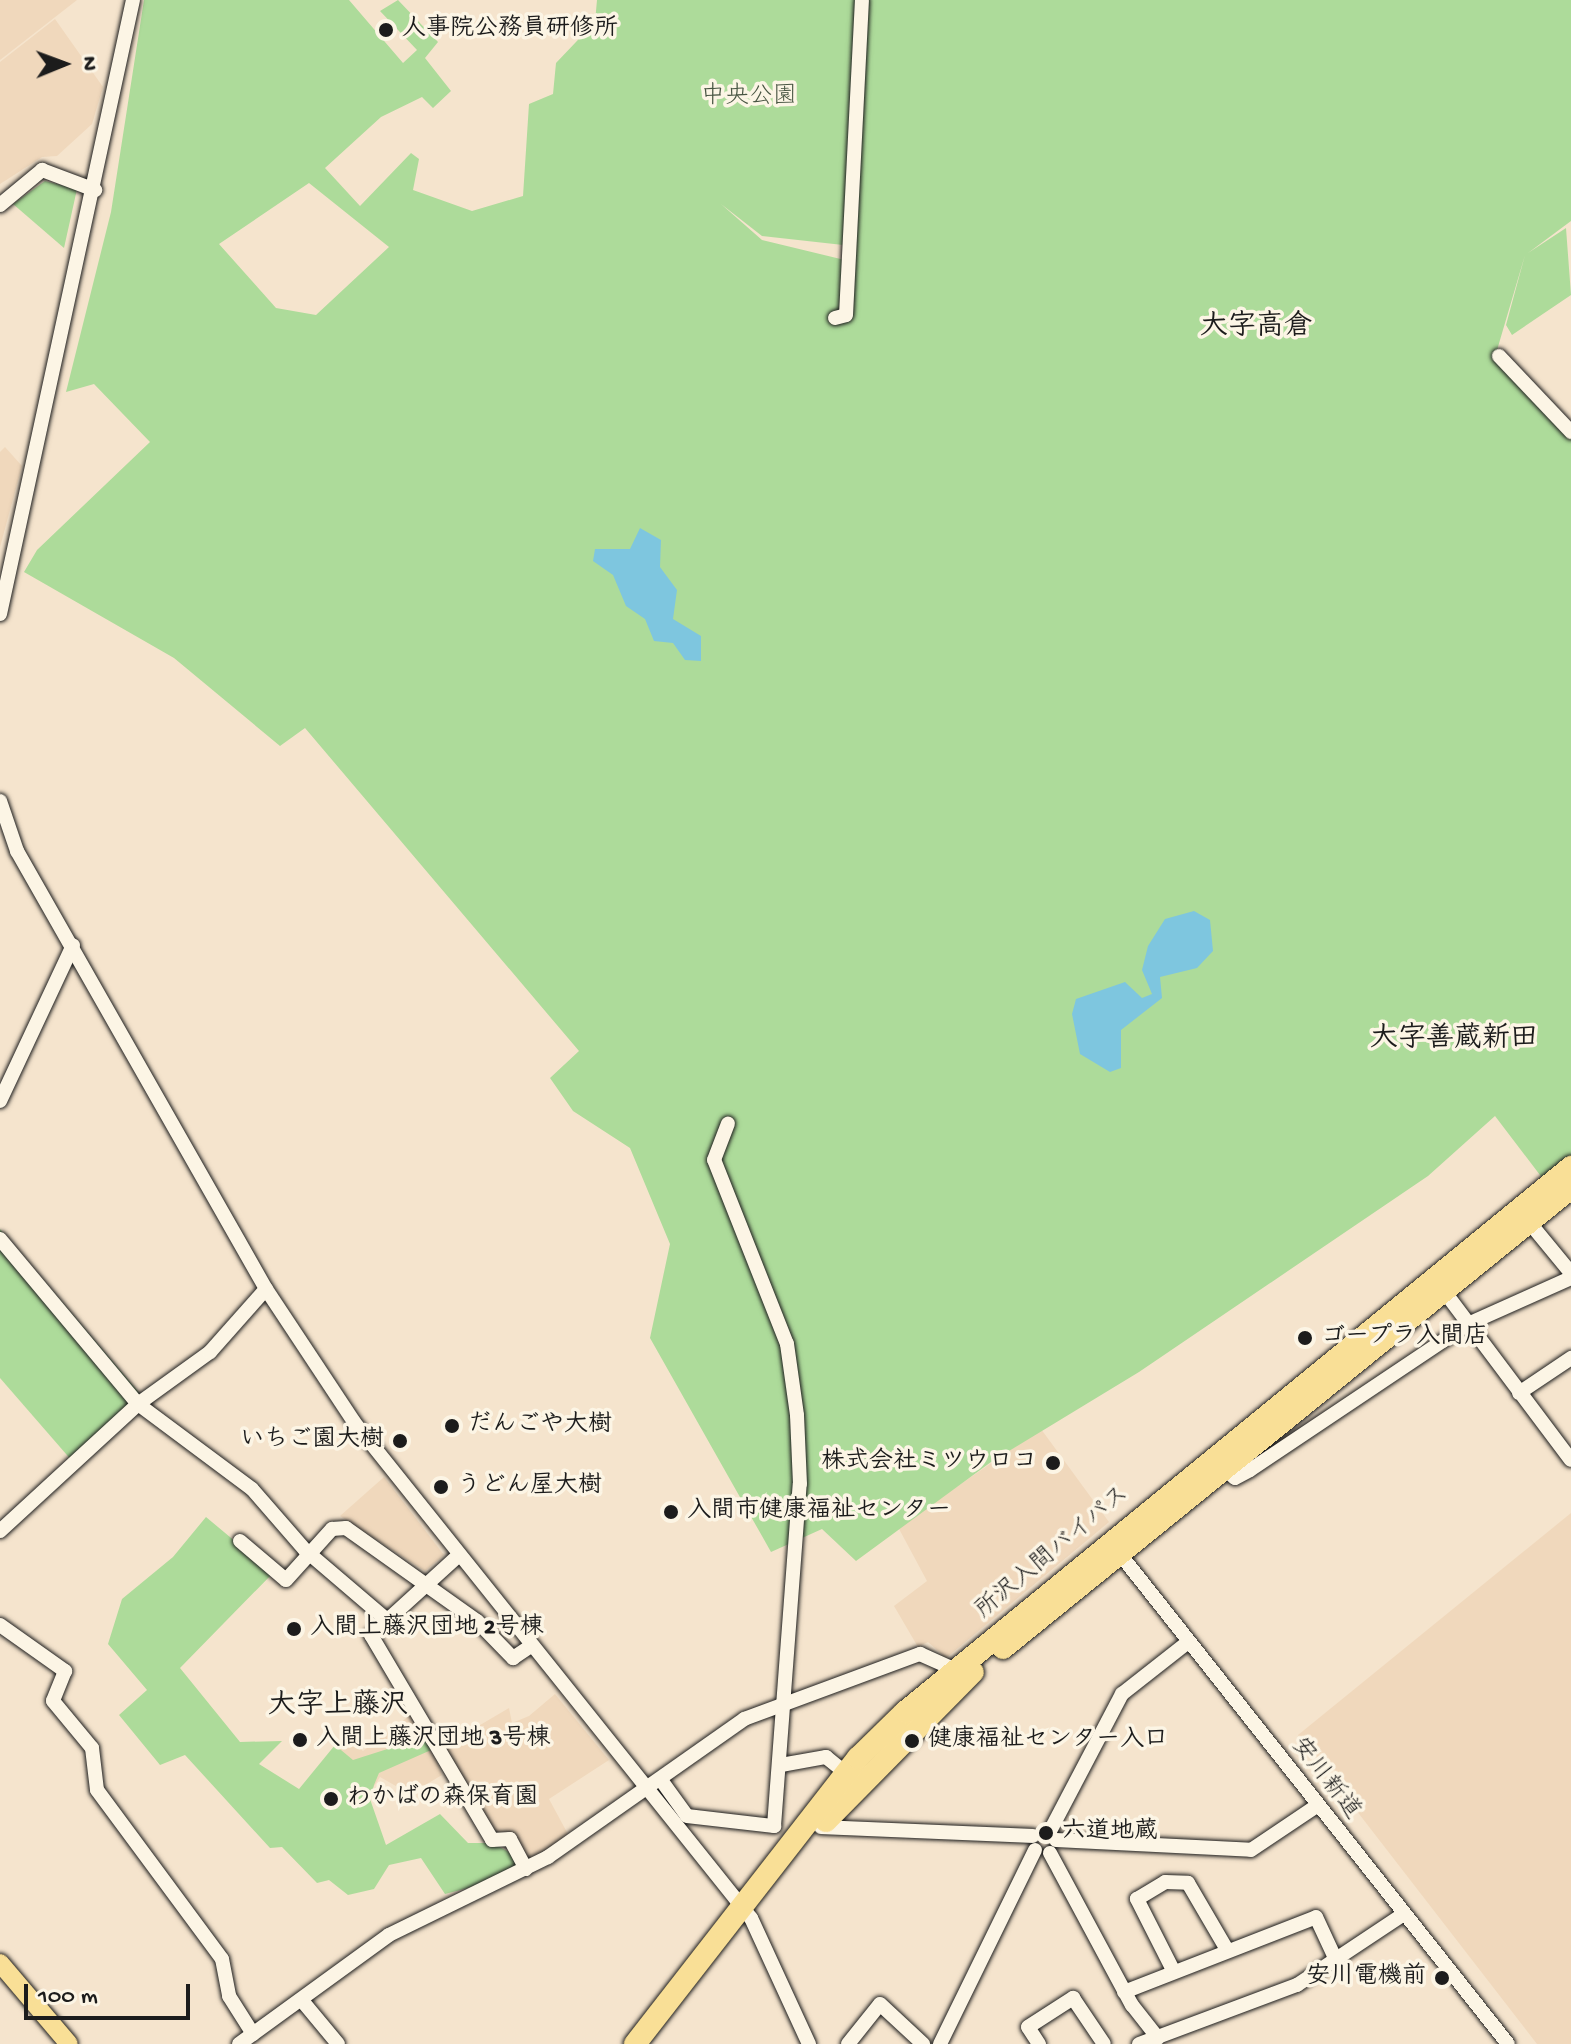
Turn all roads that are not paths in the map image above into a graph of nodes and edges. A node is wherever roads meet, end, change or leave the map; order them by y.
1 (133, 0) edge
2 (862, 0) edge
3 (95, 190) junction
4 (0, 205) edge
5 (835, 318) dead end
6 (1499, 356) dead end
7 (1571, 432) edge
8 (0, 614) edge
9 (0, 801) edge
10 (73, 945) junction
11 (0, 1101) edge
12 (728, 1124) dead end
13 (1571, 1167) edge
14 (1571, 1188) edge
15 (1529, 1222) junction
16 (0, 1239) edge
17 (1571, 1276) edge
18 (1439, 1284) junction
19 (266, 1289) junction
20 (1468, 1324) junction
21 (1571, 1358) edge
22 (1519, 1393) junction
23 (138, 1404) junction
24 (1571, 1460) edge
25 (1225, 1469) junction
26 (0, 1531) edge
27 (240, 1541) dead end
28 (1114, 1547) junction
29 (310, 1554) junction
30 (459, 1555) junction
31 (422, 1583) junction
32 (387, 1620) junction
33 (0, 1625) edge
34 (1188, 1642) junction
35 (531, 1646) junction
36 (954, 1669) junction
37 (784, 1702) junction
38 (781, 1765) junction
39 (846, 1773) junction
40 (661, 1780) junction
41 (646, 1792) junction
42 (1318, 1805) junction
43 (821, 1827) junction
44 (1045, 1842) junction
45 (526, 1869) junction
46 (747, 1913) junction
47 (1404, 1914) junction
48 (1226, 1948) junction
49 (1336, 1960) junction
50 (0, 1963) edge
51 (1173, 1970) junction
52 (1124, 1992) junction
53 (304, 2003) junction
54 (253, 2034) junction
55 (1158, 2038) junction
56 (69, 2044) edge
57 (239, 2044) edge
58 (338, 2044) edge
59 (635, 2044) edge
60 (652, 2044) edge
61 (809, 2044) edge
62 (848, 2044) edge
63 (923, 2044) edge
64 (940, 2044) edge
65 (1039, 2044) edge
66 (1104, 2044) edge
67 (1139, 2044) edge
68 (1508, 2044) edge

1 - 3 street
2 - 5 street
3 - 4 street
3 - 8 street
6 - 7 street
9 - 10 street
10 - 11 street
10 - 19 street
12 - 37 street
13 - 18 highway, 所沢入間バイパス
14 - 15 highway, 所沢入間バイパス
15 - 17 street
15 - 18 highway, 所沢入間バイパス
16 - 23 street
17 - 20 street
18 - 20 street
18 - 25 highway, 所沢入間バイパス
18 - 28 highway, 所沢入間バイパス
19 - 23 street
19 - 30 street
20 - 22 street
20 - 25 street
21 - 22 street
22 - 24 street
23 - 26 street
23 - 29 street
25 - 28 highway, 所沢入間バイパス
27 - 29 street
28 - 34 street, 安川新道
28 - 36 highway, 所沢入間バイパス
28 - 43 highway, 所沢入間バイパス
29 - 31 street
29 - 32 street
30 - 31 street
30 - 35 street
31 - 32 street
31 - 35 street
32 - 45 street
33 - 54 street
34 - 42 street, 安川新道
34 - 44 street
35 - 41 street
36 - 37 street
36 - 39 highway, 所沢入間バイパス
37 - 38 street
37 - 40 street
38 - 39 street
38 - 40 street
39 - 46 highway, 所沢入間バイパス
40 - 41 street
41 - 45 street
41 - 46 street
42 - 44 street
42 - 47 street, 安川新道
43 - 44 street
43 - 46 highway, 所沢入間バイパス
44 - 52 street
44 - 64 street
45 - 53 street
46 - 59 highway, 所沢入間バイパス
46 - 60 highway, 所沢入間バイパス
46 - 61 street
47 - 49 street
47 - 68 street, 安川新道
48 - 49 street
48 - 51 street
48 - 51 street
49 - 55 street
50 - 56 main road
51 - 52 street
52 - 55 street
53 - 54 street
53 - 58 street
54 - 57 street
55 - 67 street
62 - 63 street
65 - 66 street

